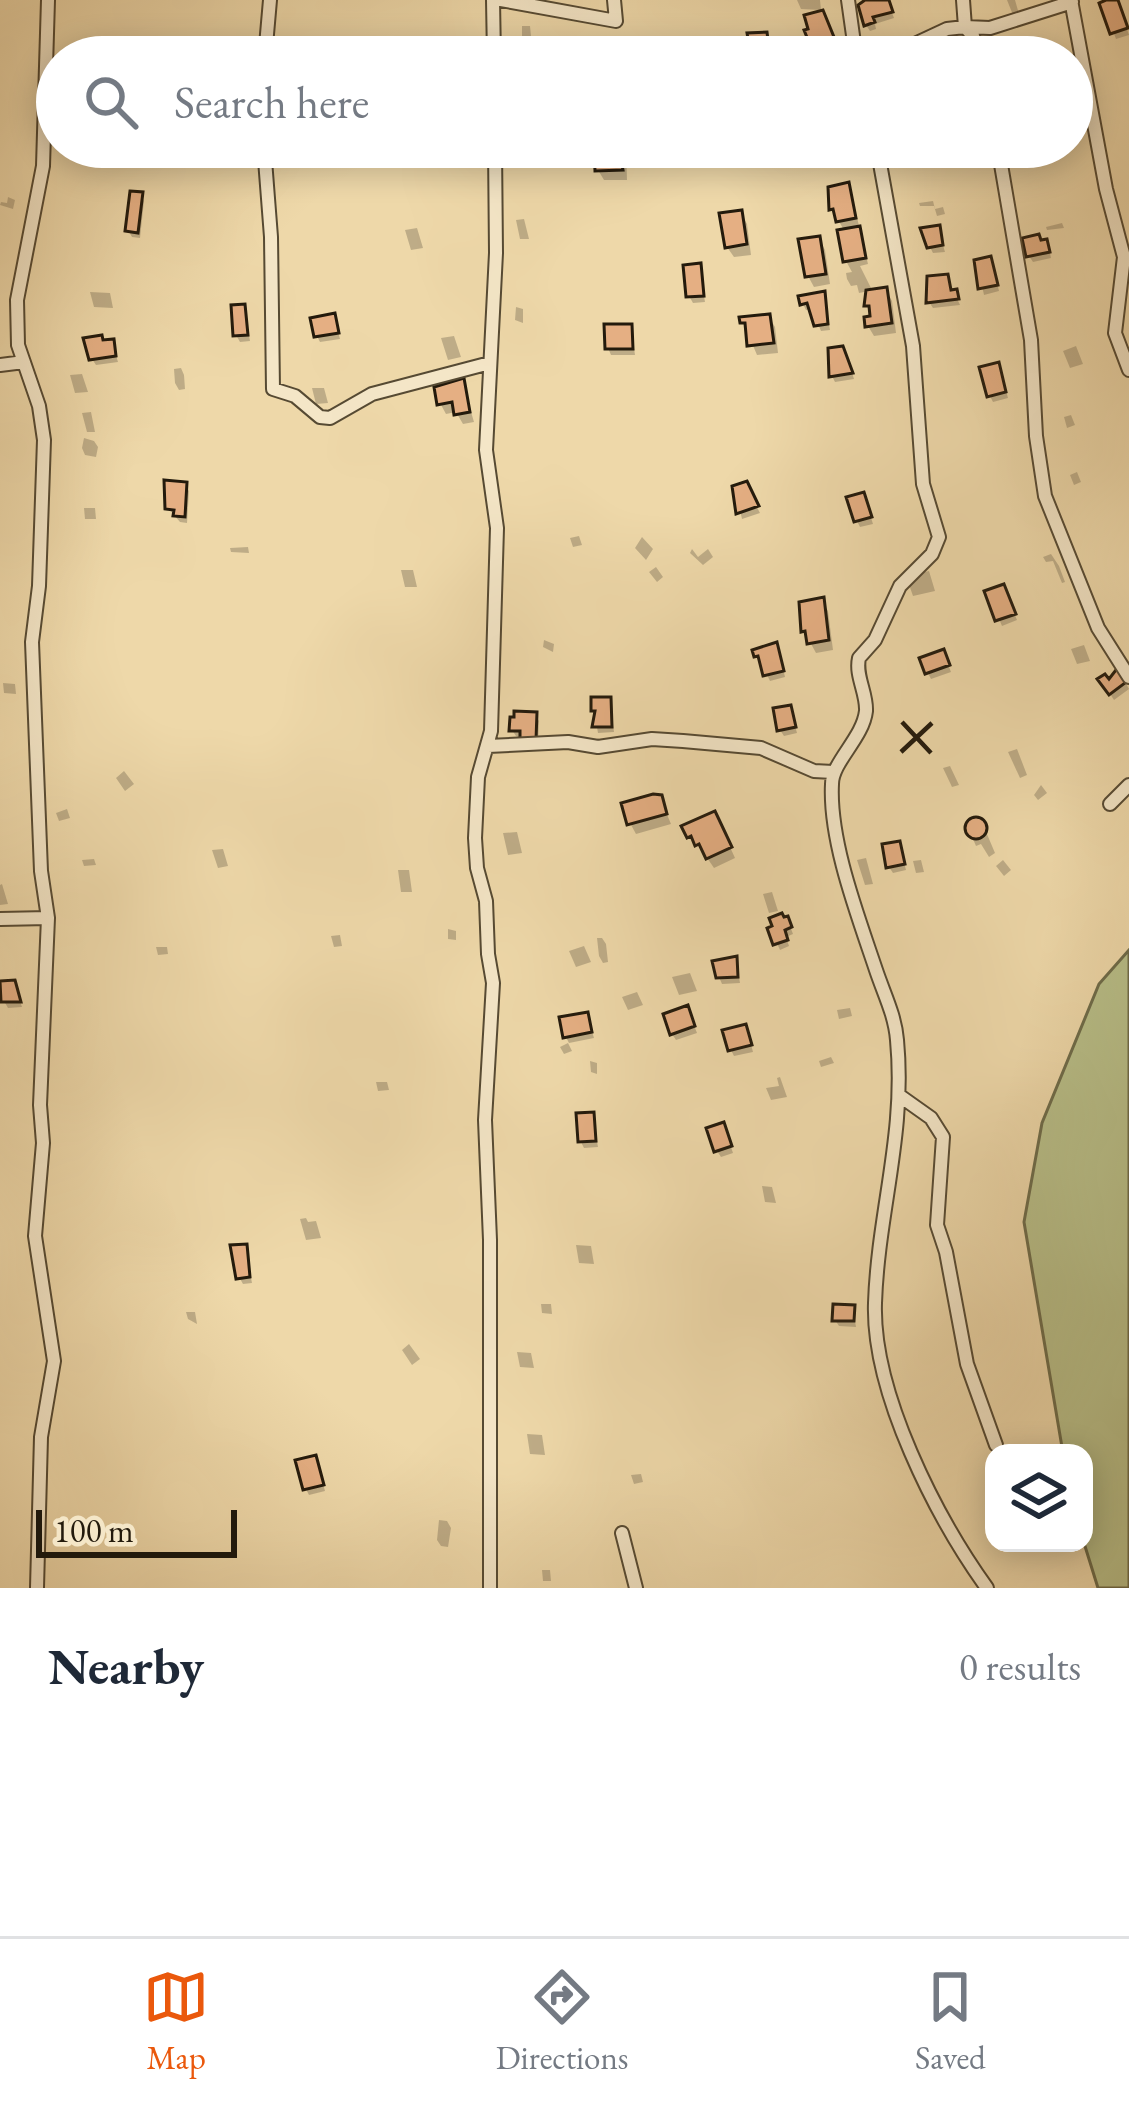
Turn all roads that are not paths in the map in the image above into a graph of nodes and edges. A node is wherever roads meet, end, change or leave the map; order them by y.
1 (48, 0) edge
2 (270, 0) edge
3 (497, 0) edge
4 (614, 0) edge
5 (848, 0) edge
6 (963, 0) edge
7 (1072, 1) edge
8 (965, 27) junction
9 (47, 36) edge
10 (267, 36) edge
11 (495, 36) edge
12 (853, 36) edge
13 (932, 36) edge
14 (973, 36) edge
15 (1078, 36) edge
16 (1093, 117) edge
17 (42, 168) edge
18 (266, 168) edge
19 (495, 168) edge
20 (881, 168) edge
21 (1002, 168) edge
22 (25, 362) junction
23 (490, 363) junction
24 (0, 365) edge
25 (1129, 370) edge
26 (1129, 677) edge
27 (488, 746) junction
28 (833, 772) junction
29 (1129, 785) edge
30 (1110, 804) dead end
31 (48, 918) junction
32 (0, 919) edge
33 (900, 1096) junction
34 (996, 1444) edge
35 (622, 1534) dead end
36 (37, 1588) edge
37 (490, 1588) edge
38 (636, 1588) edge
39 (988, 1588) edge

1 - 9 street
2 - 10 street
3 - 4 street
3 - 11 street
5 - 12 street
6 - 8 street
7 - 8 street
7 - 15 street
8 - 13 street
8 - 14 street
16 - 25 street
17 - 22 street
18 - 23 street
19 - 23 street
20 - 28 street
21 - 26 street
22 - 24 street
22 - 31 street
23 - 27 street
27 - 28 street
27 - 37 street
28 - 33 street
29 - 30 street
31 - 32 street
31 - 36 street
33 - 34 street
33 - 39 street
35 - 38 street

